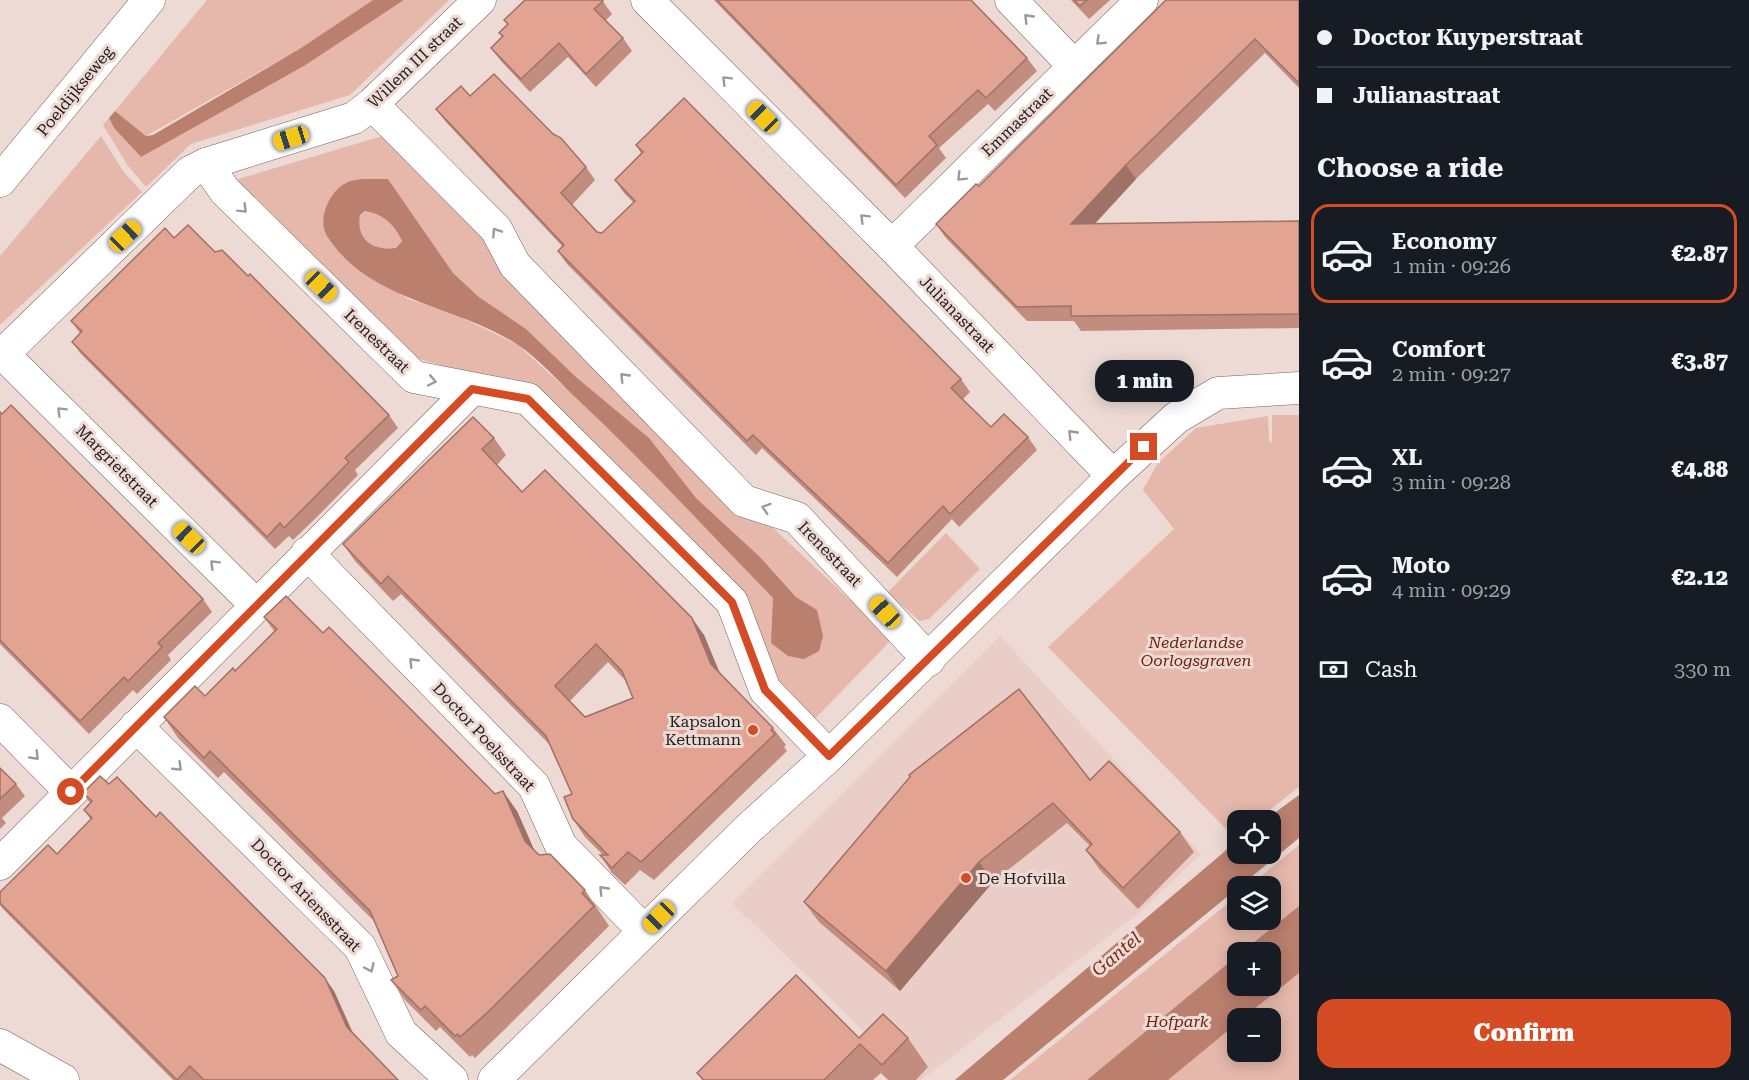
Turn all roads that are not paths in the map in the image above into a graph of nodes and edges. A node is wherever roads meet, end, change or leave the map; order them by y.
1 (149, 0) edge
2 (480, 0) edge
3 (647, 0) edge
4 (1011, 0) edge
5 (1142, 0) edge
6 (1074, 66) junction
7 (372, 104) junction
8 (206, 164) junction
9 (0, 181) edge
10 (892, 246) junction
11 (2, 355) edge
12 (1299, 388) edge
13 (472, 389) junction
14 (1113, 476) junction
15 (307, 553) junction
16 (256, 605) junction
17 (929, 660) junction
18 (0, 720) edge
19 (136, 726) junction
20 (829, 756) junction
21 (71, 792) junction
22 (0, 864) edge
23 (644, 931) junction
24 (0, 1045) edge
25 (63, 1080) edge
26 (452, 1080) edge
27 (494, 1080) edge

1 - 9 street, Poeldijkseweg
2 - 7 street, Willem III straat
10 -> 3 street, Julianastraat
6 -> 4 street
5 -> 6 street, Emmastraat
6 -> 10 street, Emmastraat
7 - 8 street, Willem III straat
17 -> 7 street, Irenestraat
8 - 11 street, Willem III straat
8 -> 13 street, Irenestraat
14 -> 10 street, Julianastraat
16 -> 11 street, Margrietstraat
12 - 14 street
13 - 15 street
13 - 20 street, Irenestraat
14 - 17 street
15 - 16 street
23 -> 15 street, Doctor Poelsstraat
16 - 19 street
17 - 20 street
18 -> 21 street
19 - 21 street
19 -> 26 street, Doctor Ariensstraat
20 - 23 street
21 - 22 street
23 - 27 street
24 - 25 street

